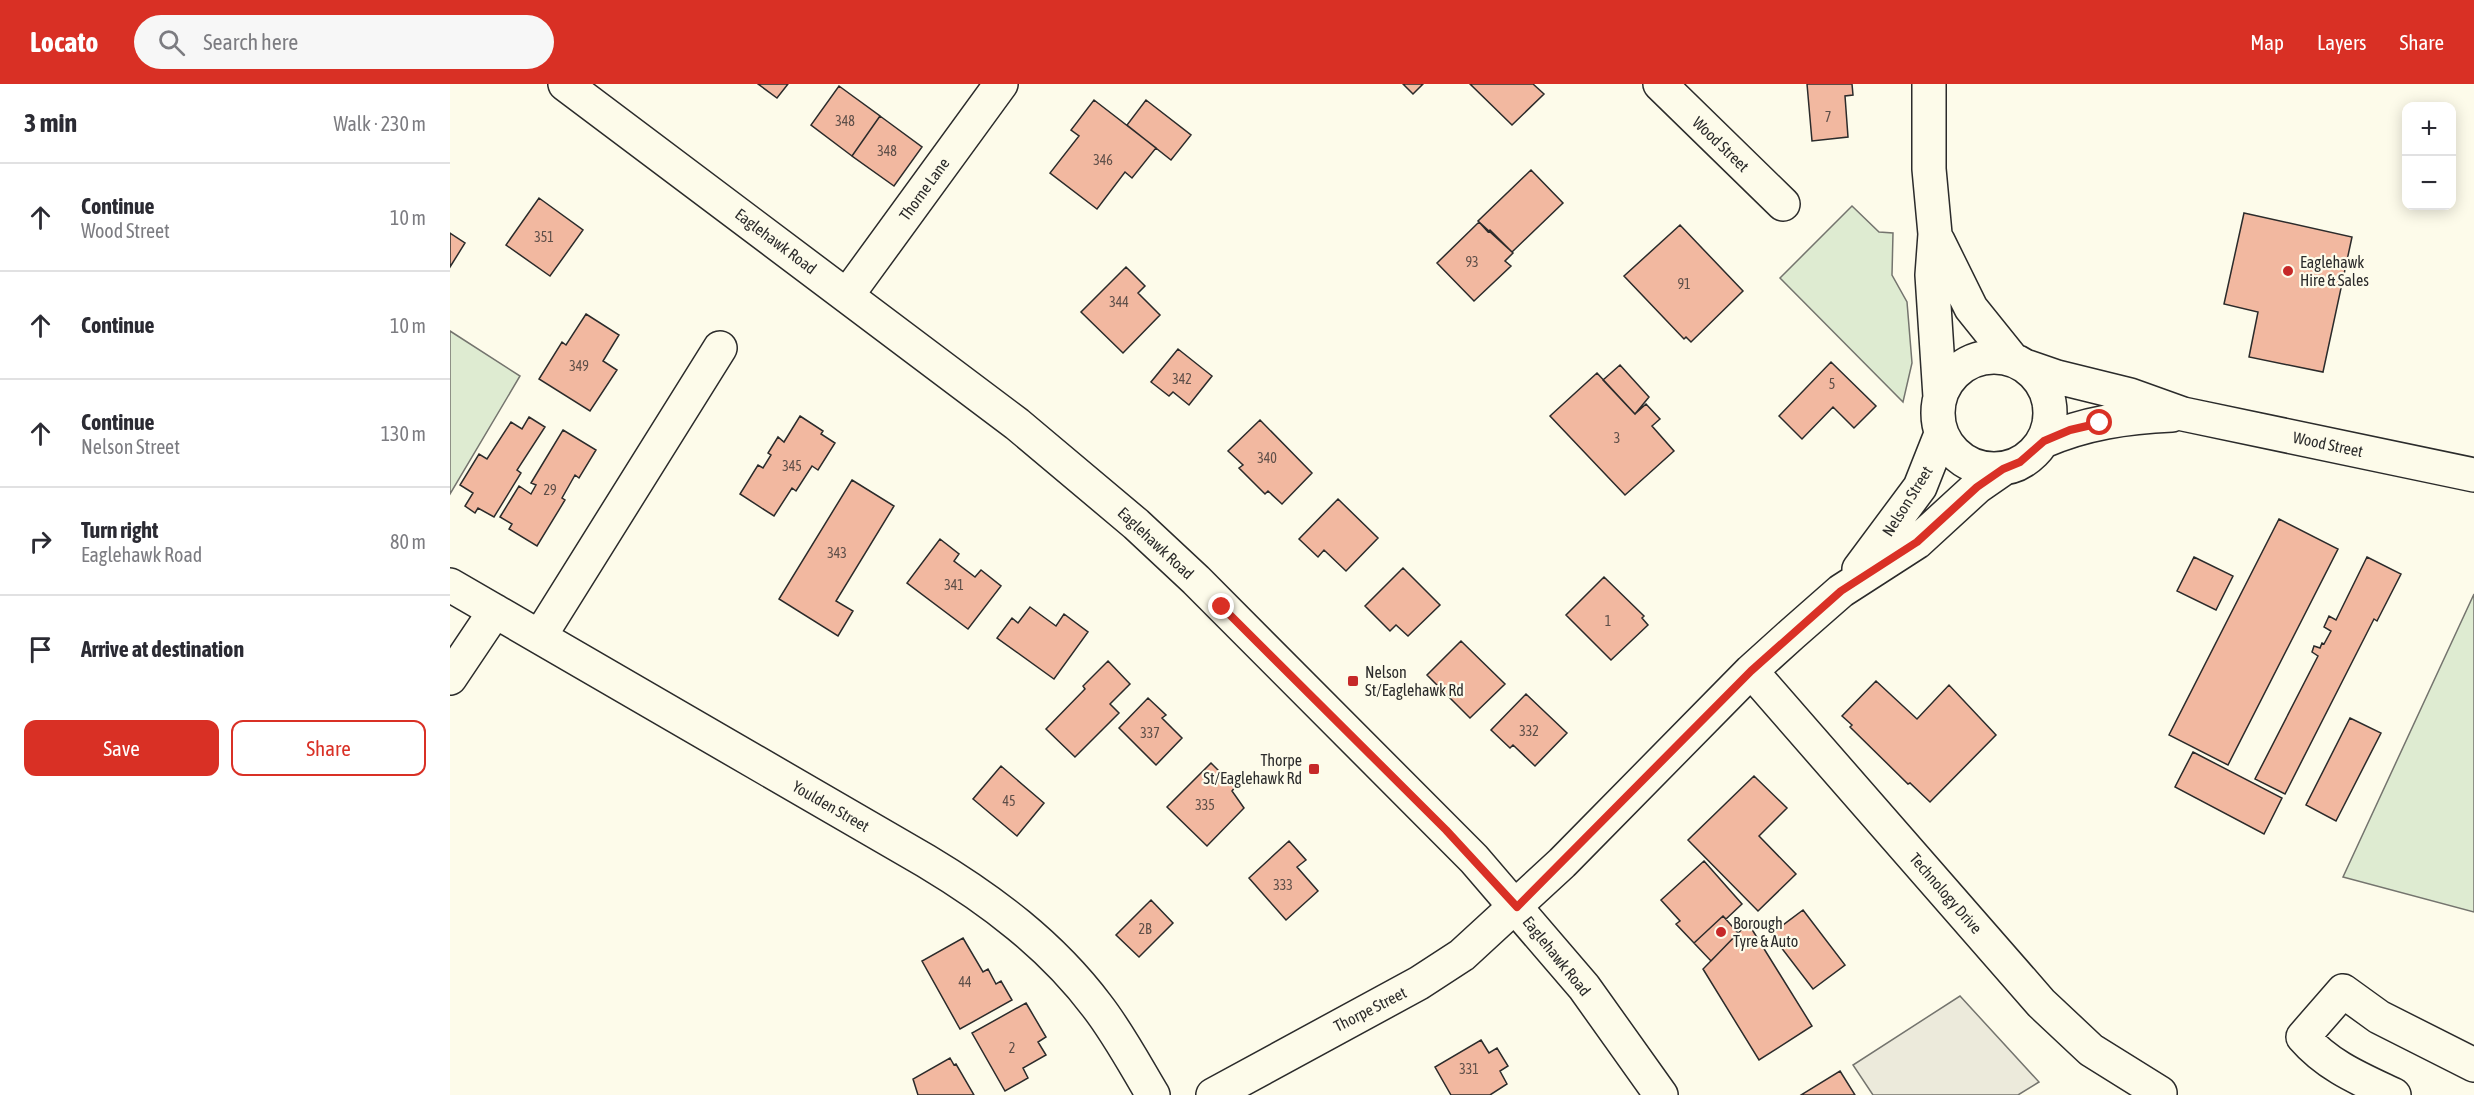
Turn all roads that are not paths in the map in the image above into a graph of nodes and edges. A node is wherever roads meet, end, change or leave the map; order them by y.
1 (565, 84) edge
2 (1001, 84) edge
3 (1660, 84) edge
4 (1929, 84) edge
5 (1783, 204) dead end
6 (1935, 234) junction
7 (848, 294) junction
8 (720, 348) dead end
9 (2020, 363) junction
10 (1940, 397) junction
11 (2183, 414) junction
12 (1941, 434) junction
13 (2044, 441) junction
14 (2003, 469) junction
15 (2474, 475) edge
16 (450, 585) edge
17 (1841, 591) junction
18 (495, 611) junction
19 (540, 636) junction
20 (1751, 671) junction
21 (450, 678) edge
22 (1517, 907) junction
23 (2474, 1065) edge
24 (2160, 1093) dead end
25 (1153, 1095) edge
26 (1213, 1095) edge
27 (1661, 1095) edge
28 (2394, 1095) edge

1 - 7 street, Eaglehawk Road
2 - 7 street, Thorne Lane
3 - 5 street, Wood Street
4 - 6 street
6 - 9 street
6 - 10 street
7 - 22 street, Eaglehawk Road
8 - 19 street
9 - 10 street
9 - 11 street, Wood Street
9 - 13 street
10 - 12 street
11 - 13 street, Wood Street
11 - 15 street, Wood Street
12 - 14 street
12 - 17 street, Nelson Street
13 - 14 street
14 - 17 street, Nelson Street
16 - 18 street, Youlden Street
17 - 20 street, Nelson Street
18 - 19 street, Youlden Street
18 - 21 street
19 - 25 street, Youlden Street
20 - 22 street, Nelson Street
20 - 24 street, Technology Drive
22 - 26 street, Thorpe Street
22 - 27 street, Eaglehawk Road
23 - 28 street

